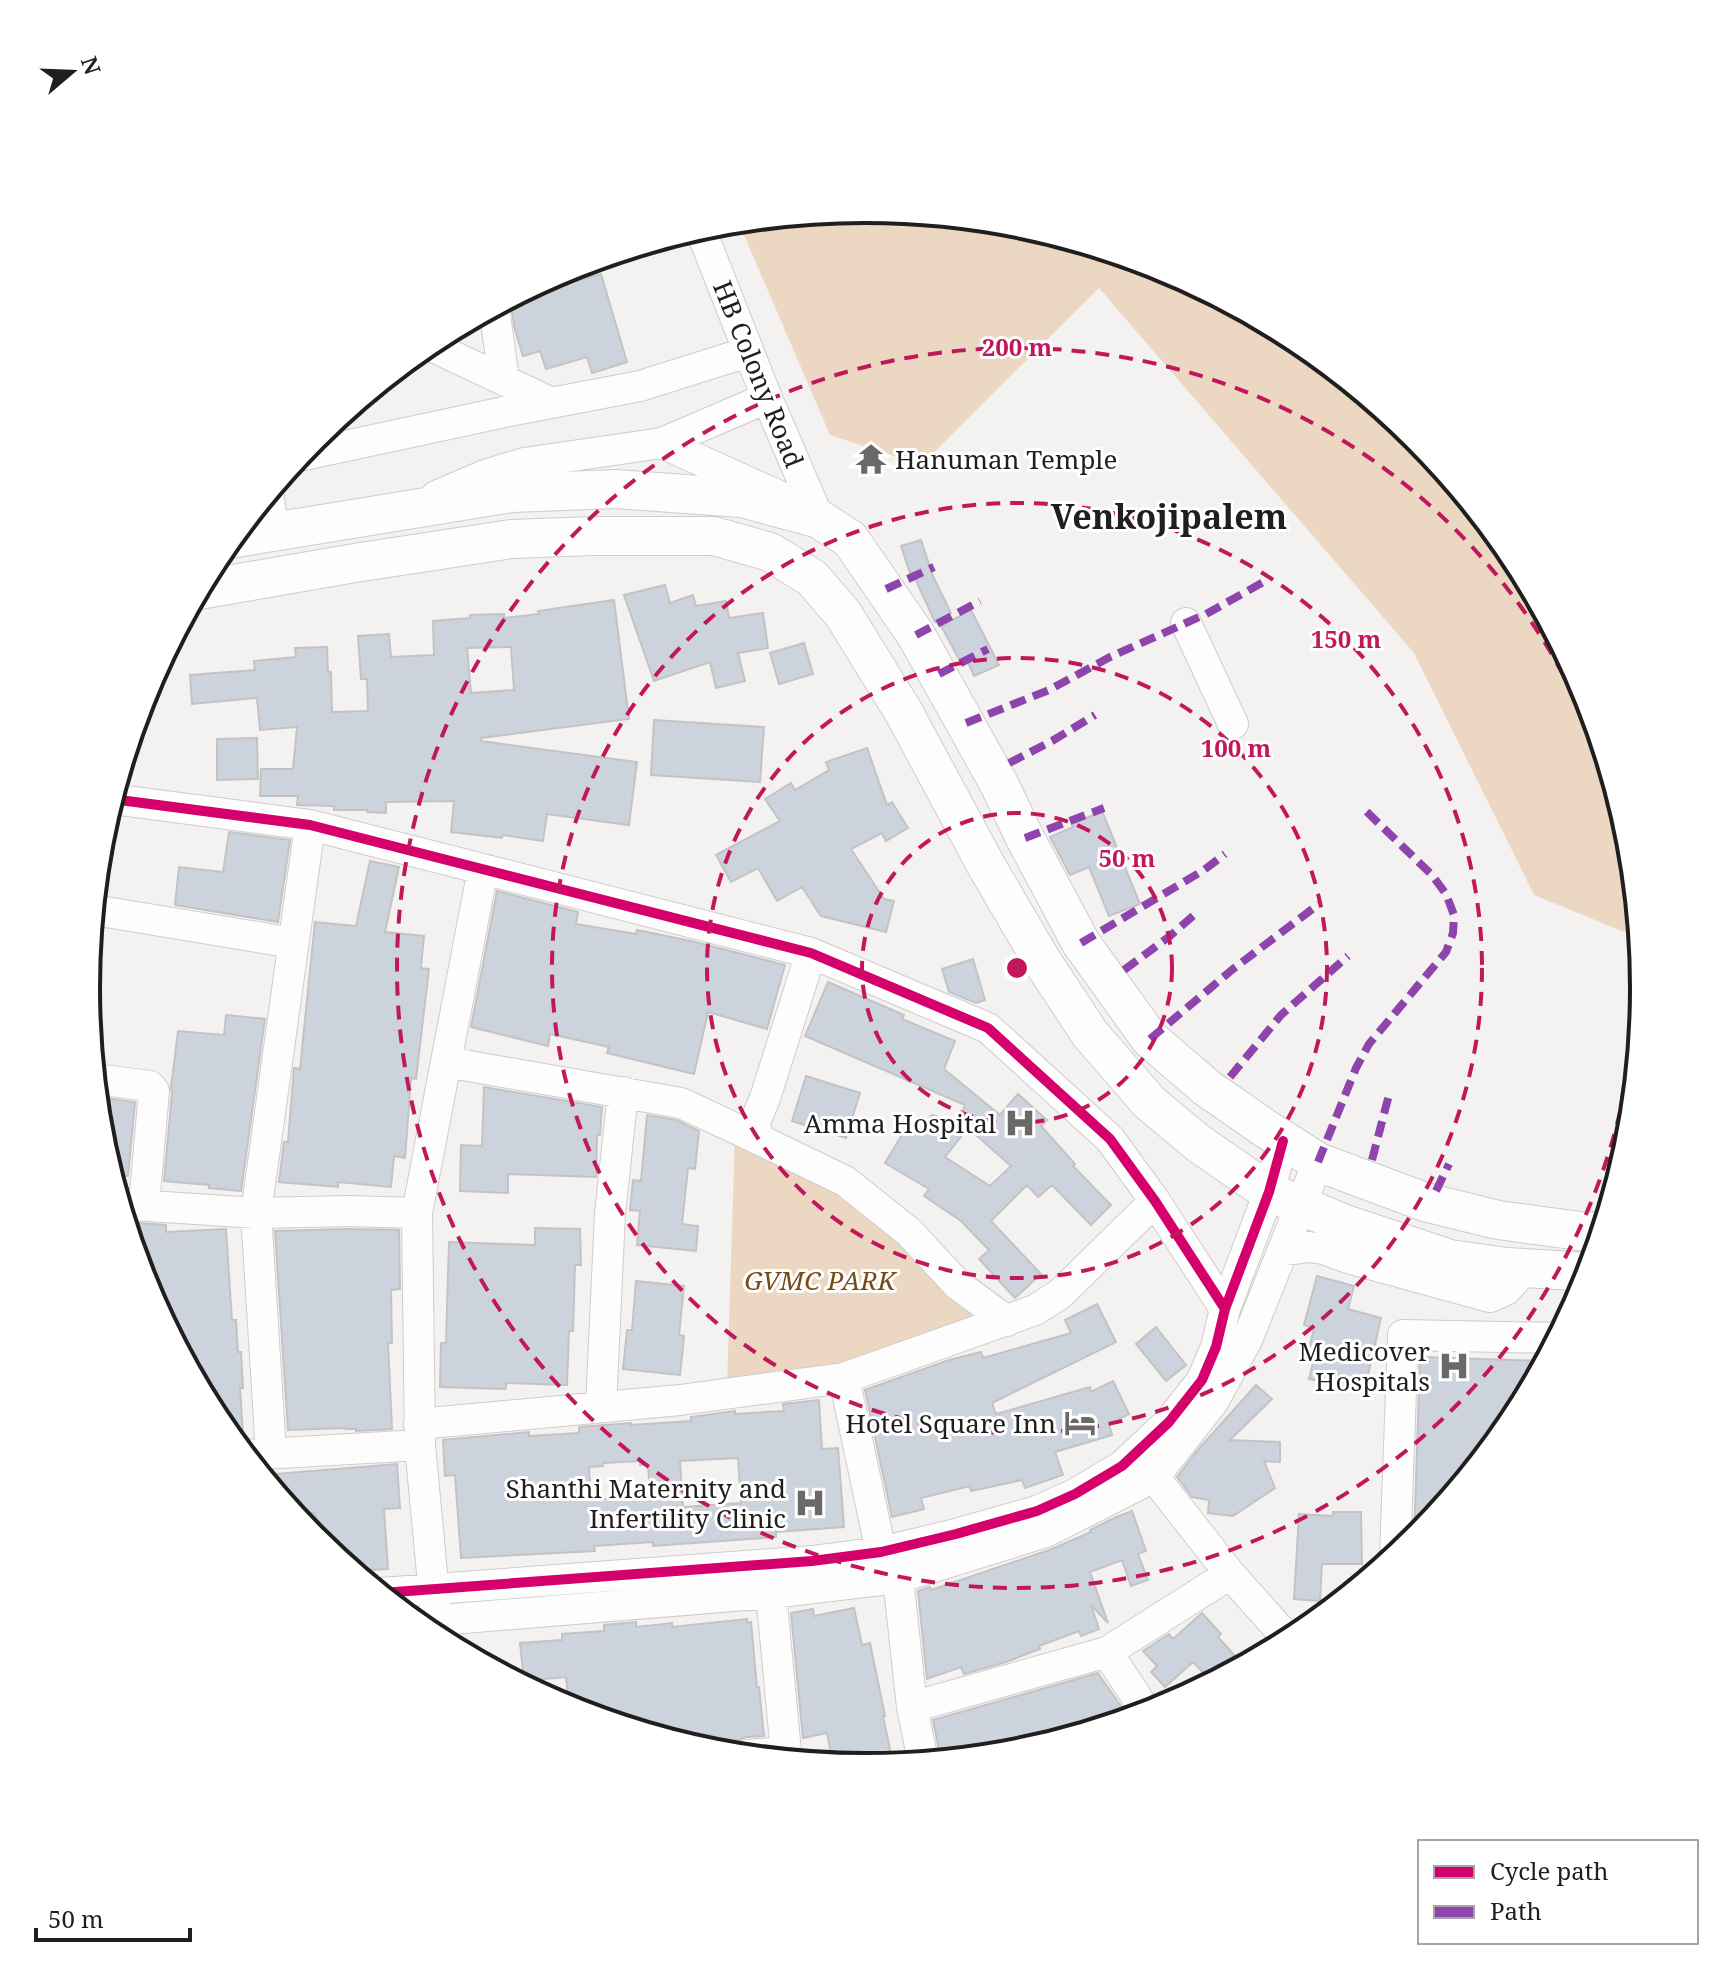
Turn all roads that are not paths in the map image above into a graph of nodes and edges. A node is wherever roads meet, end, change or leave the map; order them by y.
1 (705, 241) edge
2 (496, 318) edge
3 (442, 351) edge
4 (748, 352) junction
5 (504, 380) junction
6 (767, 398) junction
7 (552, 403) junction
8 (662, 443) junction
9 (320, 452) edge
10 (270, 507) edge
11 (406, 510) junction
12 (819, 519) junction
13 (274, 532) junction
14 (248, 536) edge
15 (213, 588) edge
16 (1186, 623) dead end
17 (1233, 724) dead end
18 (124, 801) edge
19 (310, 825) junction
20 (483, 869) junction
21 (105, 912) edge
22 (293, 943) junction
23 (811, 953) junction
24 (446, 1062) junction
25 (106, 1080) edge
26 (623, 1092) junction
27 (758, 1139) junction
28 (1283, 1141) junction
29 (1318, 1162) junction
30 (1285, 1199) junction
31 (1155, 1201) junction
32 (132, 1205) edge
33 (256, 1213) junction
34 (417, 1213) junction
35 (1590, 1232) edge
36 (1284, 1250) junction
37 (1526, 1268) junction
38 (1576, 1271) edge
39 (1225, 1309) junction
40 (1007, 1321) junction
41 (1545, 1338) edge
42 (844, 1378) junction
43 (601, 1407) junction
44 (419, 1434) junction
45 (258, 1454) edge
46 (1154, 1477) junction
47 (1396, 1539) edge
48 (881, 1552) junction
49 (1230, 1574) junction
50 (898, 1578) junction
51 (434, 1588) junction
52 (395, 1592) edge
53 (771, 1593) junction
54 (431, 1618) edge
55 (443, 1626) edge
56 (1280, 1630) edge
57 (1107, 1652) junction
58 (1140, 1702) edge
59 (912, 1707) junction
60 (786, 1748) edge
61 (921, 1750) edge

1 - 4 street, HB Colony Road
2 - 5 street
3 - 5 street
4 - 6 street, HB Colony Road
4 - 7 street
5 - 7 street
6 - 8 street
6 - 12 street, HB Colony Road
7 - 9 street
8 - 11 street
8 - 12 street
10 - 13 street
11 - 12 main road
11 - 13 main road
12 - 28 main road
13 - 14 main road
15 - 30 main road
16 - 17 street
18 - 19 street
19 - 20 street
19 - 22 street
20 - 23 street
20 - 24 street
21 - 22 street
22 - 33 street
23 - 27 street
23 - 31 street
24 - 26 street
24 - 34 street
25 - 32 street
26 - 27 street
26 - 43 street
27 - 40 street
28 - 29 main road
28 - 30 street
29 - 30 street
29 - 35 main road
30 - 36 street
30 - 37 main road
30 - 39 street
31 - 39 street
31 - 40 street
32 - 33 street
33 - 34 street
33 - 45 street
34 - 44 street
36 - 37 street
36 - 46 street
37 - 38 main road
39 - 48 street
40 - 42 street
41 - 47 street
42 - 43 street
42 - 48 street
43 - 44 street
44 - 45 street
44 - 51 street
46 - 49 street
46 - 50 street
48 - 51 street
49 - 56 street
49 - 57 street
50 - 53 street
50 - 59 street
51 - 52 street
51 - 54 street
53 - 55 street
53 - 60 street
57 - 58 street
57 - 59 street
59 - 61 street

